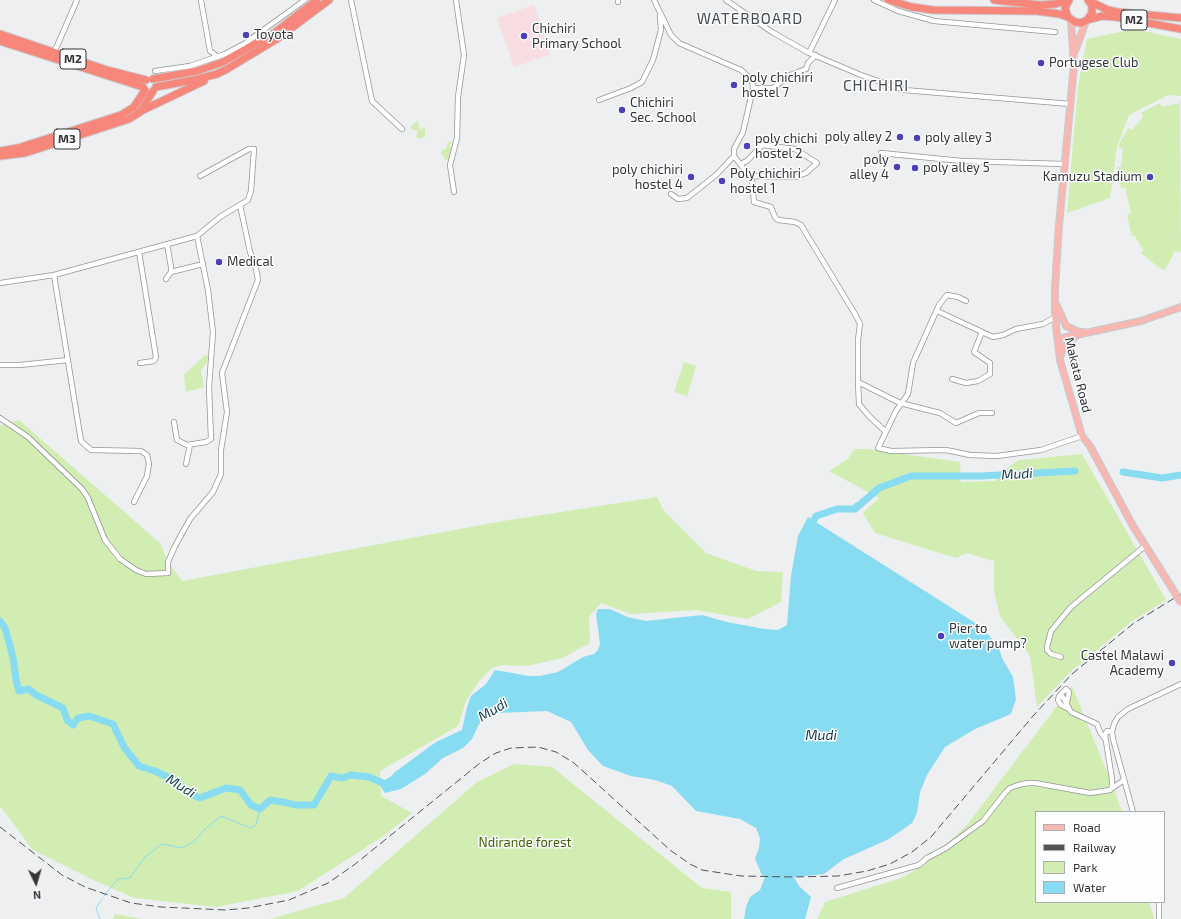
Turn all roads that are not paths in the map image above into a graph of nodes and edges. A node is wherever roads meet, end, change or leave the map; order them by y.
1 (76, 0) edge
2 (201, 0) edge
3 (305, 0) edge
4 (317, 0) edge
5 (329, 0) edge
6 (351, 0) edge
7 (456, 0) edge
8 (654, 0) edge
9 (726, 0) edge
10 (835, 0) edge
11 (874, 0) edge
12 (888, 0) edge
13 (994, 0) edge
14 (1069, 0) edge
15 (1089, 0) edge
16 (660, 14) junction
17 (1181, 18) edge
18 (1069, 19) junction
19 (1086, 21) junction
20 (1181, 29) edge
21 (1055, 32) dead end
22 (0, 34) edge
23 (0, 41) edge
24 (54, 53) junction
25 (810, 53) junction
26 (1074, 54) junction
27 (816, 55) junction
28 (217, 56) junction
29 (223, 62) junction
30 (227, 69) junction
31 (155, 71) dead end
32 (217, 74) junction
33 (149, 86) junction
34 (753, 88) junction
35 (599, 100) dead end
36 (1070, 104) junction
37 (140, 112) junction
38 (402, 129) dead end
39 (0, 151) edge
40 (881, 154) dead end
41 (0, 156) edge
42 (734, 156) junction
43 (740, 164) junction
44 (1065, 164) junction
45 (200, 176) dead end
46 (750, 176) junction
47 (454, 192) dead end
48 (671, 194) dead end
49 (240, 205) junction
50 (197, 236) junction
51 (167, 244) junction
52 (139, 252) junction
53 (203, 264) junction
54 (171, 272) junction
55 (54, 275) junction
56 (166, 279) dead end
57 (0, 283) edge
58 (966, 301) dead end
59 (1055, 302) junction
60 (1181, 307) edge
61 (937, 311) junction
62 (1055, 317) junction
63 (1090, 331) junction
64 (982, 332) junction
65 (1079, 335) junction
66 (1058, 339) junction
67 (68, 360) junction
68 (1060, 360) junction
69 (140, 363) dead end
70 (0, 365) edge
71 (952, 379) dead end
72 (858, 382) junction
73 (900, 404) junction
74 (992, 413) dead end
75 (0, 418) edge
76 (174, 422) dead end
77 (885, 431) junction
78 (1082, 436) junction
79 (190, 445) junction
80 (186, 464) dead end
81 (134, 502) dead end
82 (1145, 546) junction
83 (1181, 603) edge
84 (1061, 657) dead end
85 (1181, 684) edge
86 (1061, 694) junction
87 (1067, 702) junction
88 (1069, 709) junction
89 (1112, 732) junction
90 (1105, 738) junction
91 (1124, 780) junction
92 (1112, 789) junction
93 (1133, 811) edge
94 (836, 888) dead end
95 (1159, 903) edge
96 (1158, 919) edge

1 - 24 street
2 - 28 street
3 - 28 street
4 - 29 highway, M2
5 - 30 highway, M2
6 - 38 street
7 - 47 street
8 - 16 street
9 - 25 street
10 - 25 street
11 - 21 street
12 - 18 highway, M2
13 - 14 highway
14 - 18 highway
15 - 17 highway, M2
15 - 19 highway, M2
16 - 34 street
16 - 35 street
18 - 19 highway, M2
18 - 26 main road, Makata Road
19 - 20 highway, M2
19 - 26 main road, Makata Road
22 - 24 highway, M2
23 - 33 highway, M2
24 - 33 highway, M2
25 - 27 street
26 - 36 main road, Makata Road
27 - 34 street
27 - 36 street
28 - 29 street
28 - 31 street
29 - 30 street
29 - 33 highway, M2
30 - 32 highway, M2
32 - 33 highway, M2
32 - 37 highway
33 - 37 highway
33 - 39 highway, M3
34 - 42 street
36 - 44 main road, Makata Road
37 - 41 highway, M3
40 - 44 street
42 - 43 street
42 - 48 street
43 - 46 street
43 - 46 street
44 - 59 main road, Makata Road
45 - 49 street
46 - 72 street
49 - 50 street
49 - 75 street
50 - 51 street
50 - 53 street
51 - 52 street
51 - 54 street
52 - 55 street
52 - 69 street
53 - 54 street
53 - 79 street
54 - 56 street
55 - 57 street
55 - 67 street
58 - 61 street
59 - 62 main road, Makata Road
59 - 63 main road
60 - 63 main road
61 - 64 street
61 - 73 street
62 - 64 street
62 - 66 main road, Makata Road
63 - 65 main road
64 - 71 street
65 - 66 main road
65 - 68 main road
66 - 68 main road, Makata Road
67 - 70 street
67 - 81 street
68 - 78 main road, Makata Road
72 - 73 street
72 - 77 street
73 - 74 street
73 - 77 street
76 - 79 street
77 - 78 street
78 - 82 main road, Makata Road
79 - 80 street
82 - 83 main road, Makata Road, bridge
82 - 84 street
85 - 89 street
86 - 87 street
86 - 87 street
86 - 88 street
87 - 88 street
88 - 90 street
89 - 90 street
89 - 91 street
90 - 92 street
91 - 92 street
91 - 93 street
92 - 94 street
95 - 96 street

